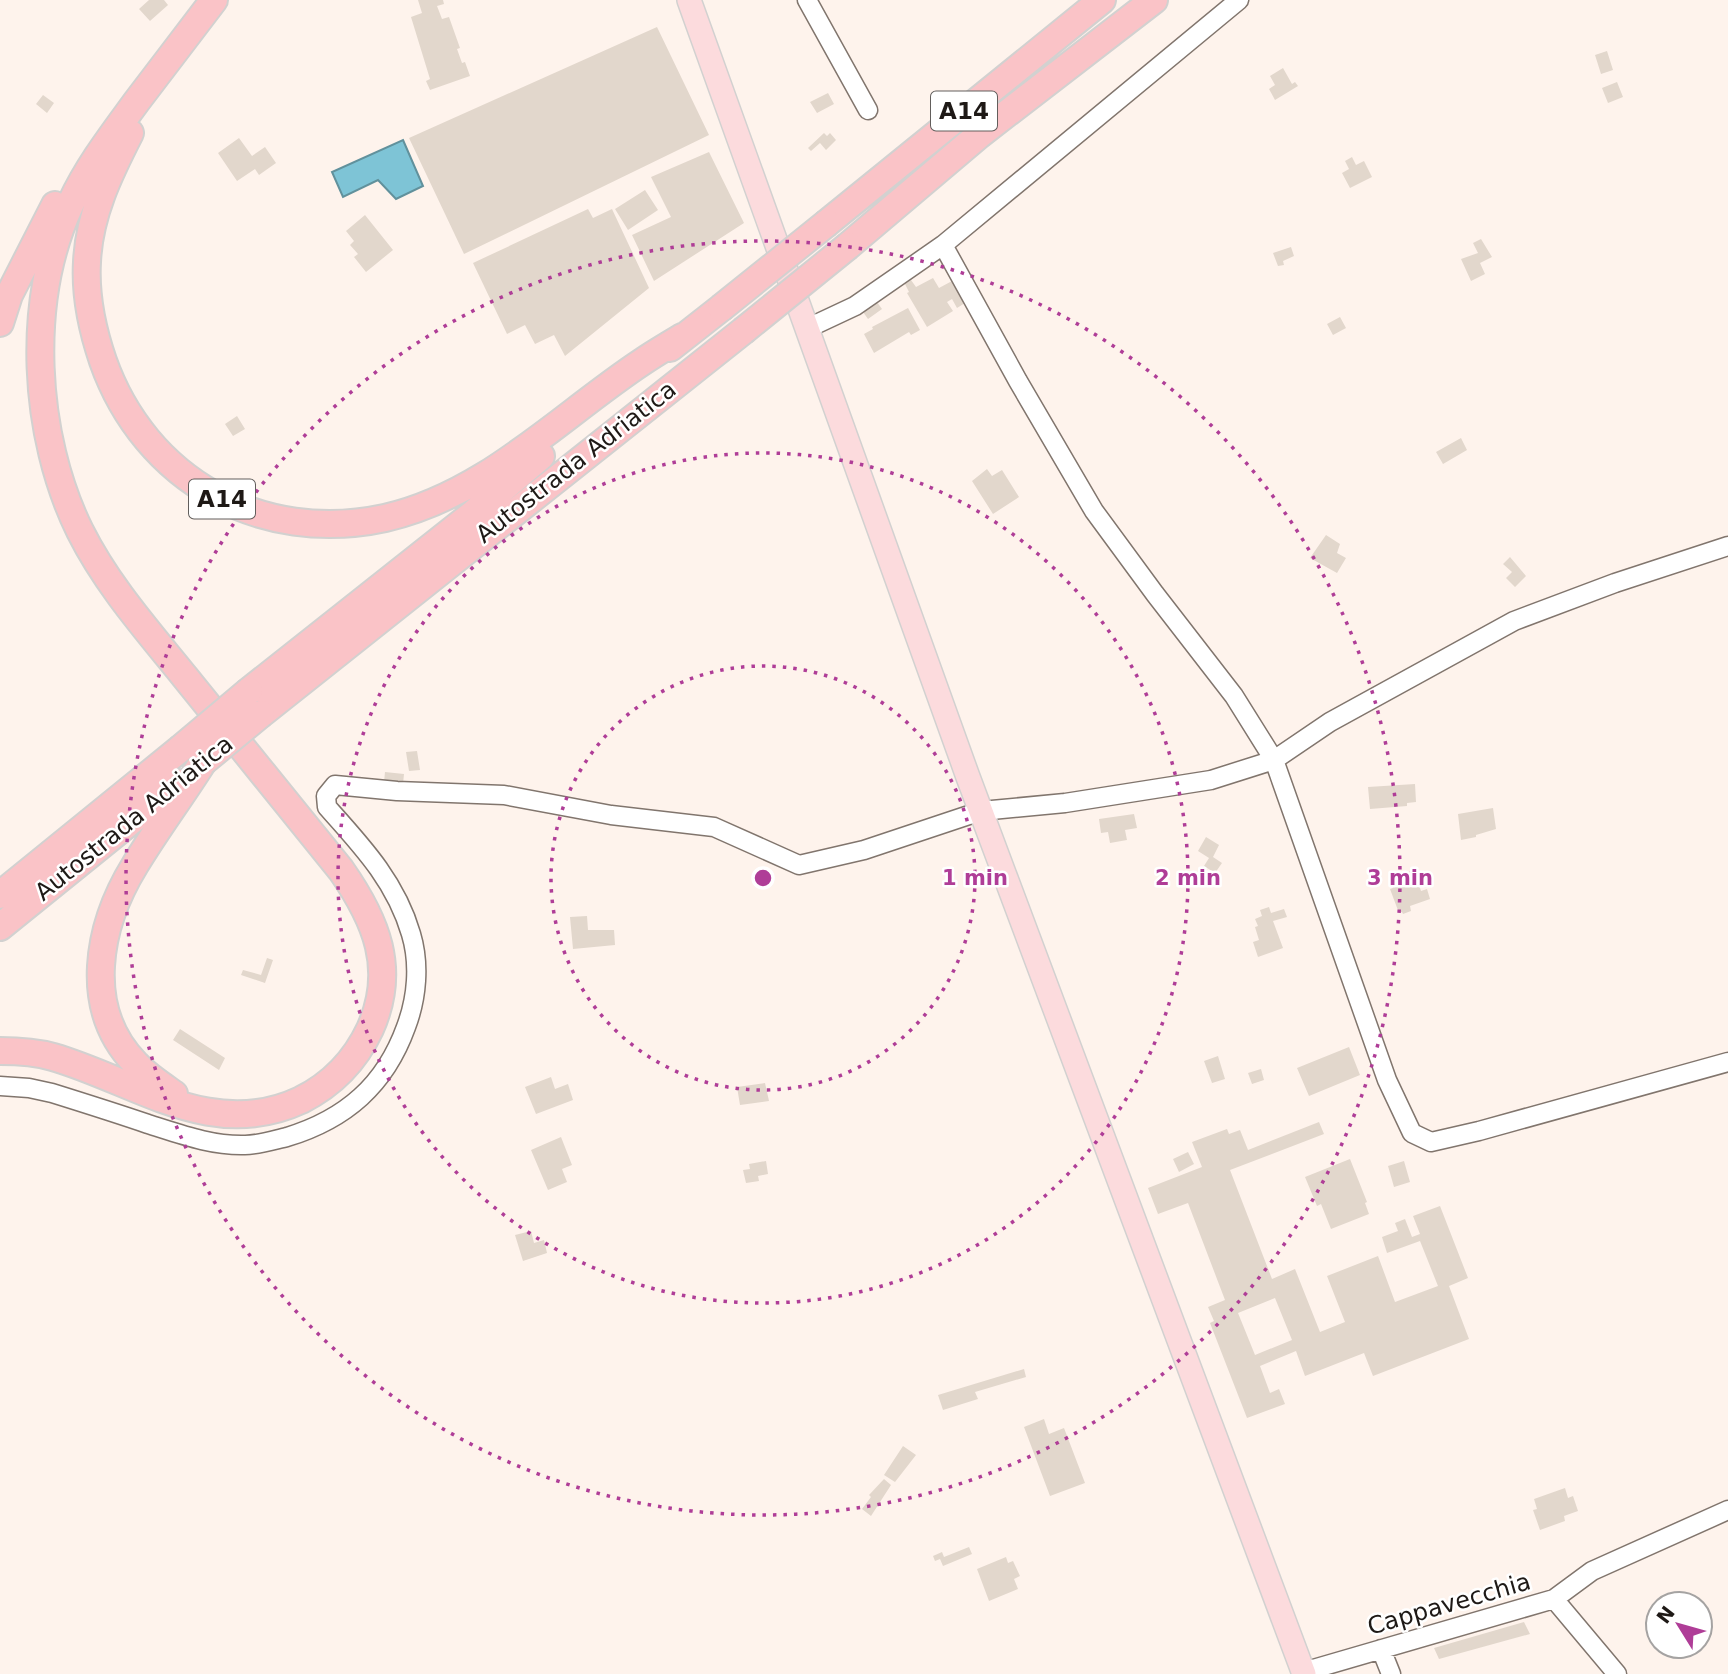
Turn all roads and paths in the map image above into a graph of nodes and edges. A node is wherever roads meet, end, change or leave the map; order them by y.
1 (214, 0) edge
2 (689, 0) edge
3 (807, 0) edge
4 (1102, 0) edge
5 (1154, 0) edge
6 (1239, 0) edge
7 (174, 52) junction
8 (868, 110) dead end
9 (943, 245) junction
10 (0, 323) edge
11 (806, 329) junction
12 (682, 337) junction
13 (1728, 546) edge
14 (255, 703) junction
15 (1274, 760) junction
16 (203, 762) junction
17 (981, 811) junction
18 (0, 895) edge
19 (0, 927) edge
20 (0, 1051) edge
21 (1728, 1062) edge
22 (0, 1086) edge
23 (207, 1110) junction
24 (1728, 1510) edge
25 (1554, 1599) junction
26 (1381, 1649) junction
27 (1303, 1673) edge
28 (1391, 1674) edge
29 (1617, 1674) edge

1 - 7 highway, A14
2 - 11 main road
3 - 8 street
4 - 12 highway, Autostrada Adriatica / A14, bridge
5 - 14 highway, Autostrada Adriatica / A14, bridge
6 - 9 street
7 - 10 highway
7 - 12 highway, A14
7 - 23 highway
9 - 11 street
9 - 15 street
11 - 17 main road
12 - 14 highway, Autostrada Adriatica / A14
13 - 15 street
14 - 16 highway, Autostrada Adriatica / A14, bridge
14 - 18 highway, Autostrada Adriatica / A14, bridge
15 - 17 street
15 - 21 street
16 - 19 highway, Autostrada Adriatica / A14
16 - 23 highway
17 - 22 street
17 - 27 main road
20 - 23 highway
24 - 25 street
25 - 26 street, Cappavecchia
25 - 29 street, Cappavecchia
26 - 27 street, Cappavecchia
26 - 28 street

